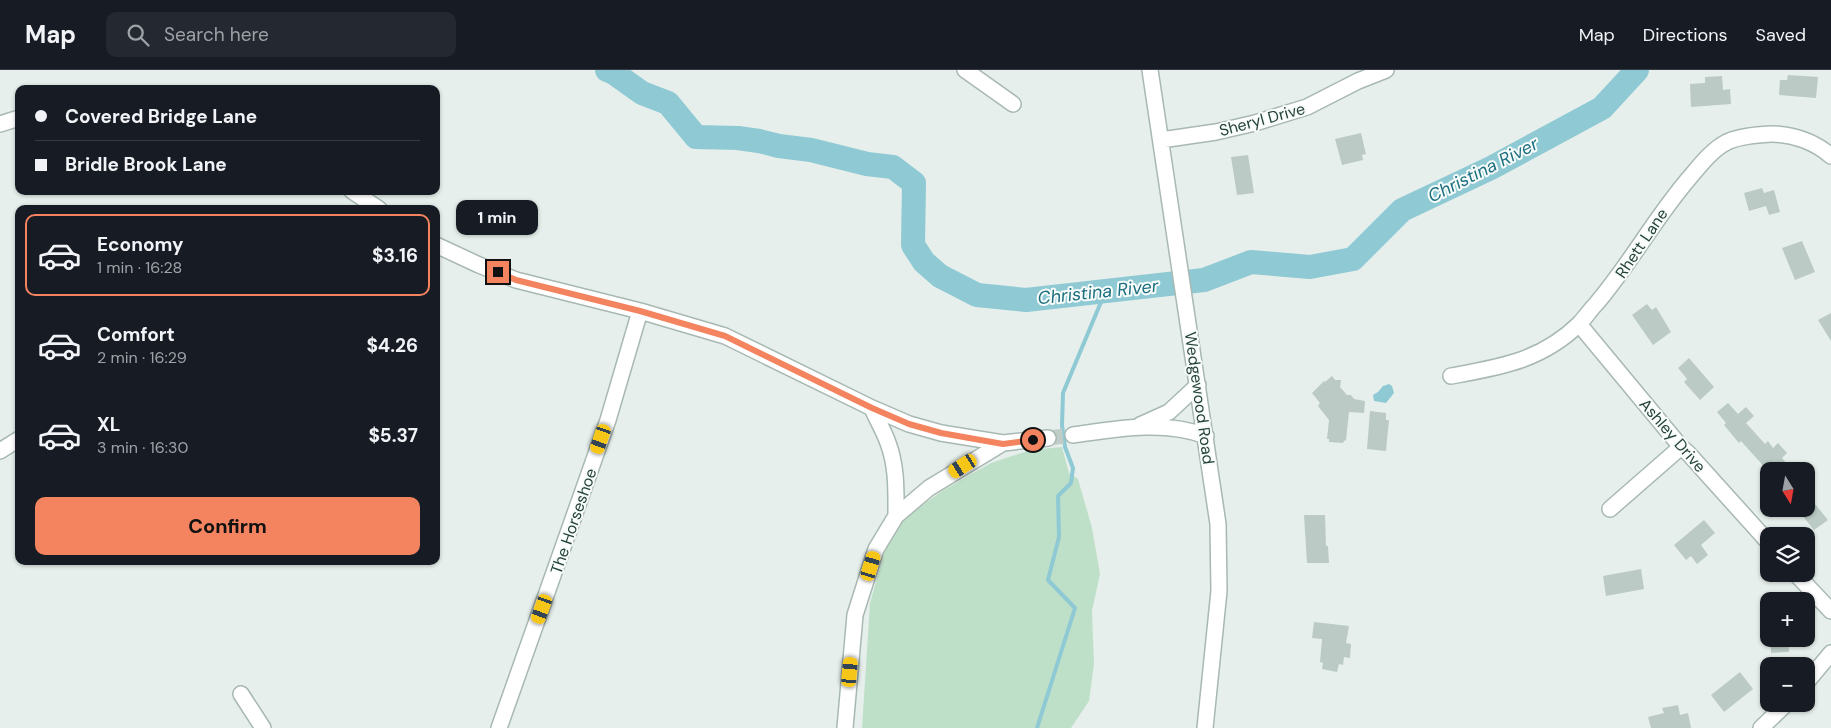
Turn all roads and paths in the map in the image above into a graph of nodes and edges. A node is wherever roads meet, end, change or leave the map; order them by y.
1 (965, 70) edge
2 (1150, 70) edge
3 (1386, 70) edge
4 (1013, 104) dead end
5 (15, 119) edge
6 (0, 124) edge
7 (1161, 140) junction
8 (1831, 156) edge
9 (356, 195) edge
10 (367, 205) edge
11 (440, 247) edge
12 (640, 311) junction
13 (1579, 324) junction
14 (1451, 376) dead end
15 (1198, 386) junction
16 (872, 408) junction
17 (1137, 426) junction
18 (1073, 435) tunnel mouth
19 (1206, 436) junction
20 (1048, 438) tunnel mouth
21 (15, 442) edge
22 (1003, 444) junction
23 (1681, 447) junction
24 (0, 451) edge
25 (1610, 509) dead end
26 (896, 516) junction
27 (1760, 533) edge
28 (1804, 582) edge
29 (1831, 611) edge
30 (1831, 653) edge
31 (1815, 672) edge
32 (241, 694) dead end
33 (1778, 712) edge
34 (263, 728) edge
35 (499, 728) edge
36 (845, 728) edge
37 (1205, 728) edge
38 (1761, 728) edge

1 - 4 street
2 - 7 street, Wedgewood Road
3 - 7 street, Sheryl Drive
5 - 6 street
7 - 15 street, Wedgewood Road
8 - 13 street, Rhett Lane
9 - 10 street
11 - 12 street
12 - 16 street
12 - 35 street, The Horseshoe
13 - 14 street, Rhett Lane
13 - 23 street, Ashley Drive
15 - 17 street
15 - 19 street, Wedgewood Road
16 - 22 street
16 - 26 street
17 - 18 street
17 - 19 street
19 - 37 street, Wedgewood Road
20 - 22 street
21 - 24 street
22 - 26 street
23 - 25 street
23 - 27 street, Ashley Drive
26 - 36 street
28 - 29 street
30 - 31 street
32 - 34 street
33 - 38 street

